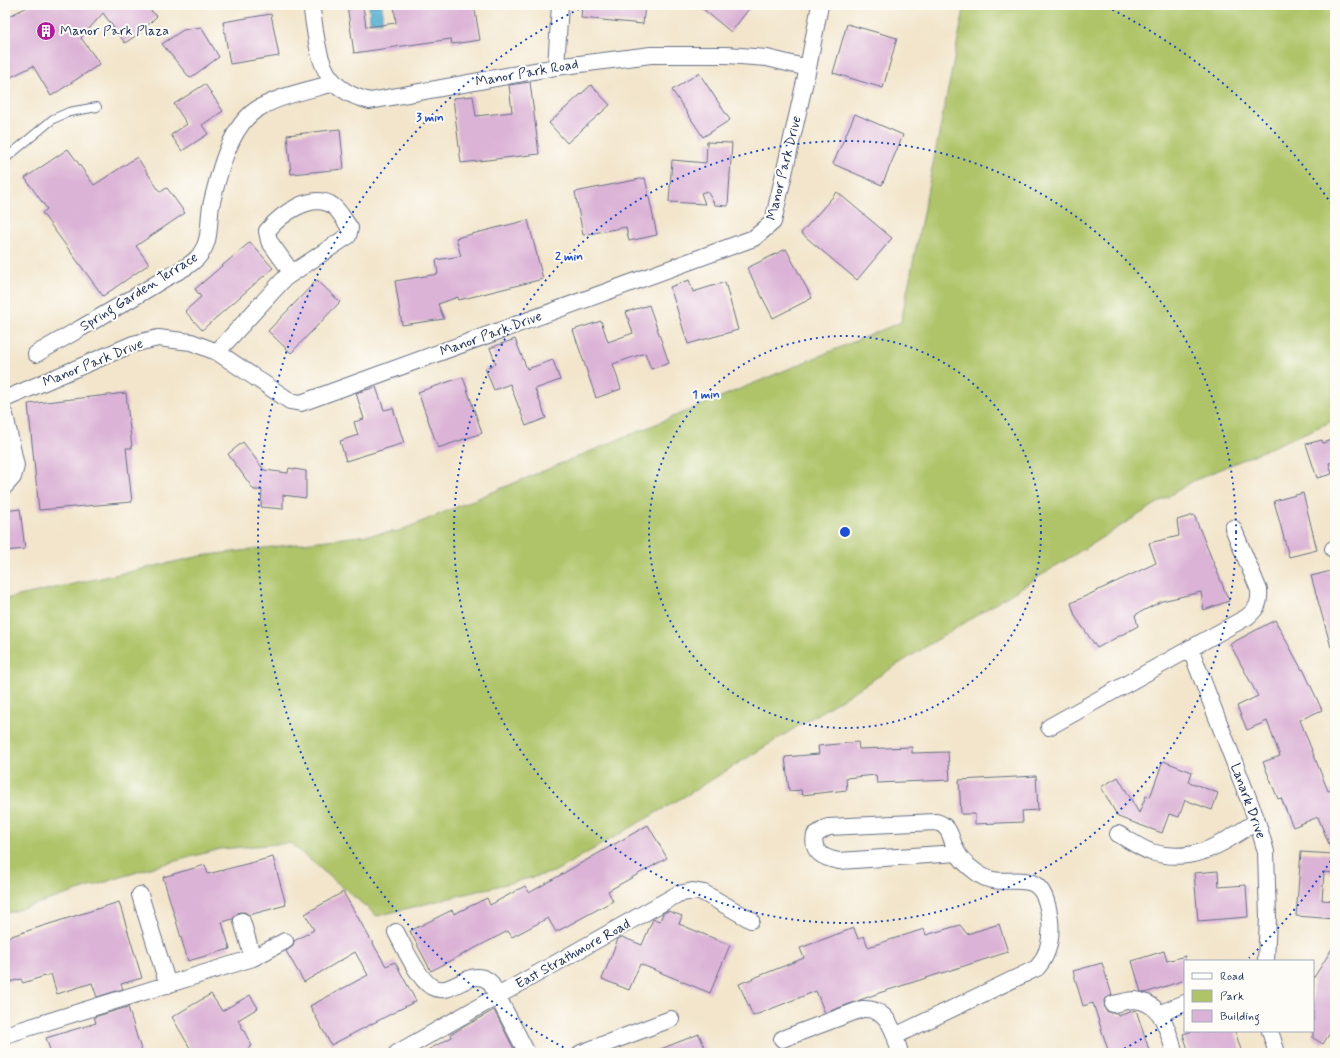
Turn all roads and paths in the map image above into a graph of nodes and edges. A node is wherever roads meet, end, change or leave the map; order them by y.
1 (311, 5) edge
2 (560, 5) edge
3 (820, 5) edge
4 (556, 67) junction
5 (808, 68) junction
6 (334, 83) junction
7 (97, 107) dead end
8 (5, 159) edge
9 (292, 273) junction
10 (216, 352) junction
11 (36, 354) dead end
12 (5, 399) edge
13 (5, 415) edge
14 (9, 450) edge
15 (5, 486) edge
16 (1233, 528) dead end
17 (1190, 648) junction
18 (1049, 727) dead end
19 (1257, 821) junction
20 (1118, 834) dead end
21 (957, 853) junction
22 (140, 895) dead end
23 (751, 920) dead end
24 (242, 921) dead end
25 (396, 932) dead end
26 (285, 941) dead end
27 (253, 958) junction
28 (1266, 960) edge
29 (168, 984) junction
30 (498, 996) junction
31 (1184, 1003) edge
32 (1114, 1004) dead end
33 (1161, 1013) junction
34 (671, 1019) dead end
35 (1270, 1032) edge
36 (5, 1035) edge
37 (895, 1036) junction
38 (782, 1039) dead end
39 (398, 1053) edge
40 (527, 1053) edge
41 (581, 1053) edge
42 (900, 1053) edge
43 (1175, 1053) edge
44 (1277, 1053) edge

1 - 6 street, Manor Park Road
2 - 4 street
3 - 5 street, Manor Park Drive
4 - 5 street, Manor Park Road
4 - 6 street, Manor Park Road
5 - 10 street, Manor Park Drive
6 - 11 street, Spring Garden Terrace
7 - 8 lane
9 - 9 street
9 - 10 street
10 - 12 street, Manor Park Drive
13 - 14 street
14 - 15 street
16 - 17 street
17 - 18 street
17 - 19 street, Lanark Drive
19 - 20 street
19 - 28 street, Lanark Drive
21 - 21 street
21 - 37 street
22 - 29 street
23 - 30 street, East Strathmore Road
24 - 27 street
25 - 30 street
26 - 27 street
27 - 29 street
29 - 36 street
30 - 39 street, East Strathmore Road
30 - 40 street
31 - 33 street
32 - 33 street
33 - 43 street
34 - 41 street
35 - 44 street
37 - 38 street
37 - 42 street

